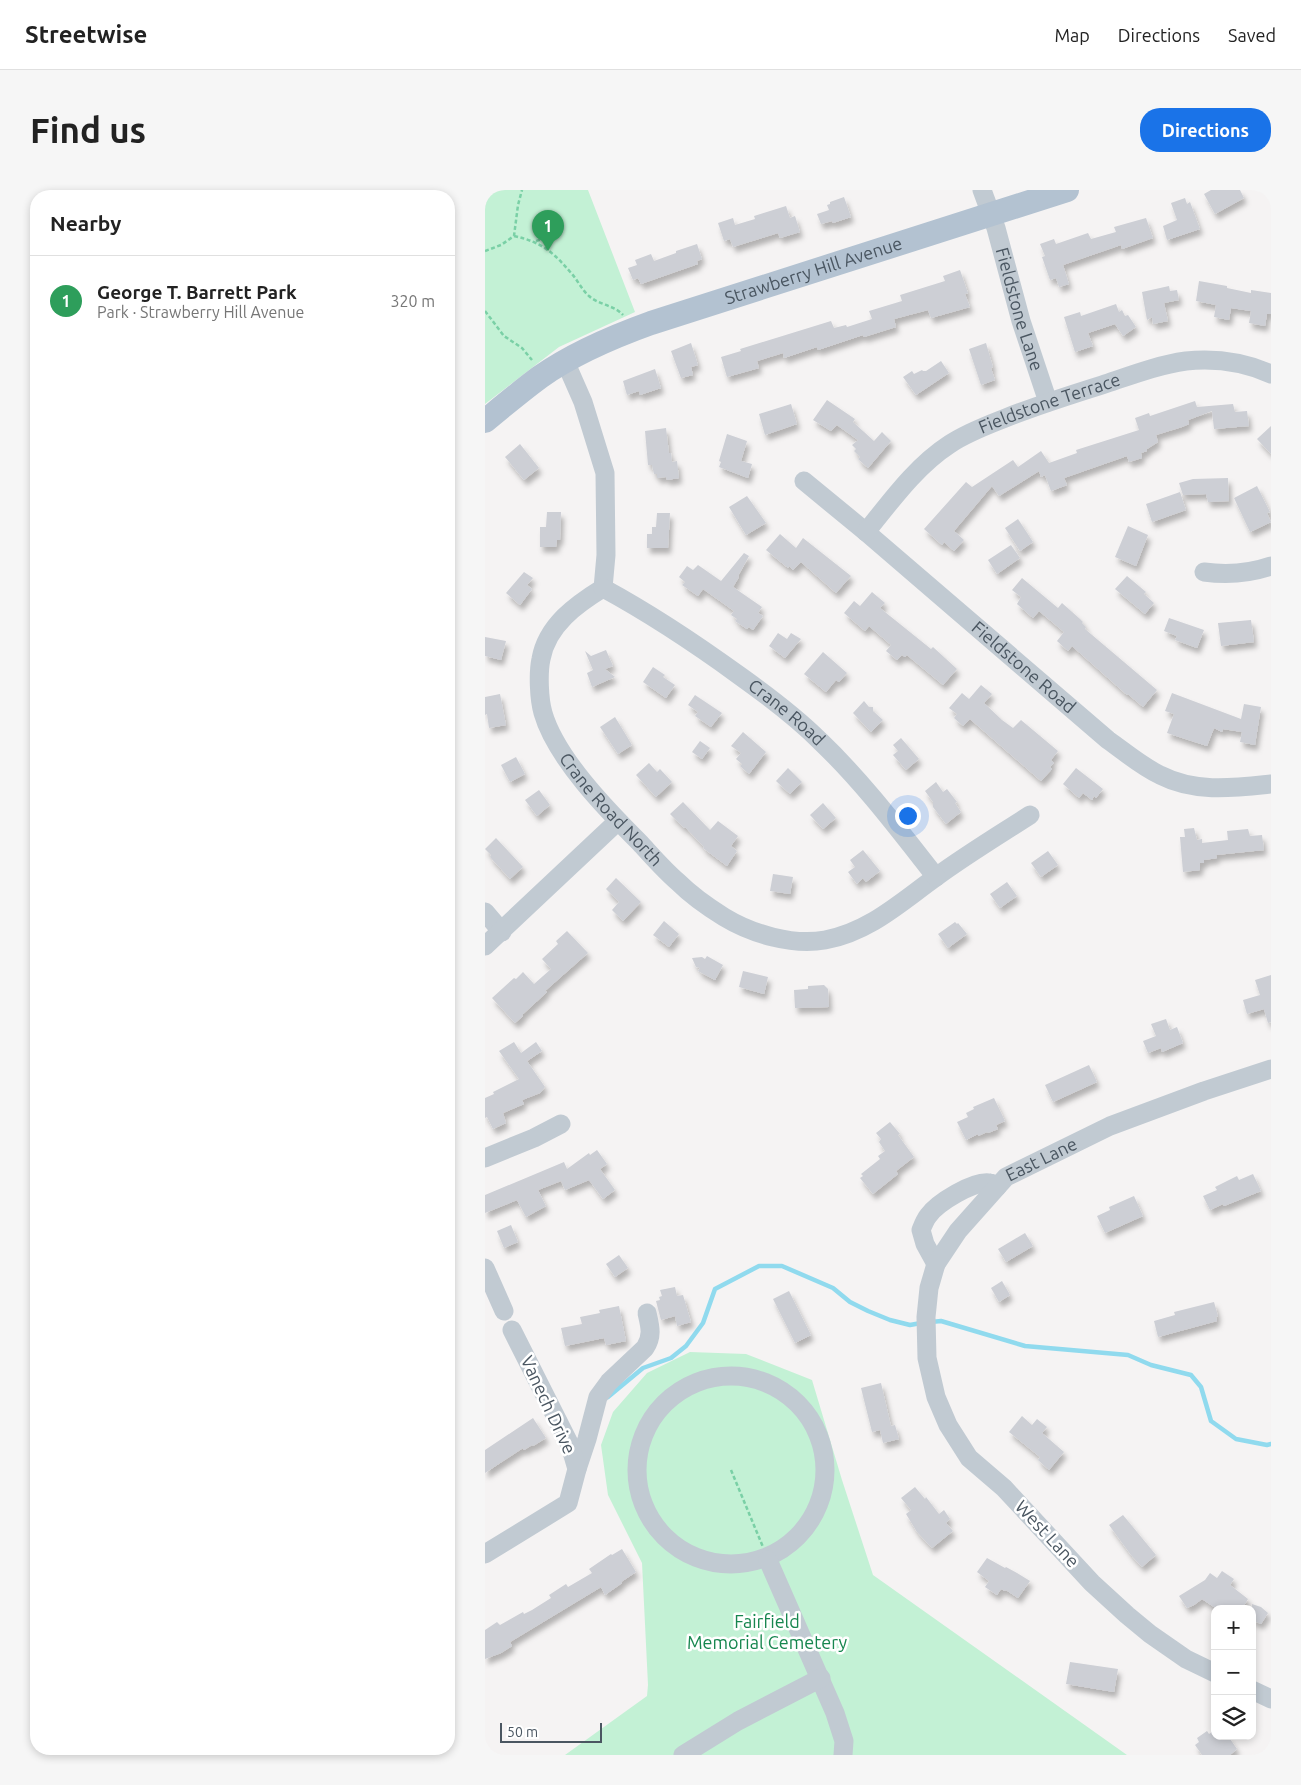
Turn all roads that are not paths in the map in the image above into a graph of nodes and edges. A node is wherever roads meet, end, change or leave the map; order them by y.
1 (982, 190) edge
2 (1047, 192) edge
3 (992, 215) junction
4 (565, 361) junction
5 (1271, 374) edge
6 (1048, 402) junction
7 (485, 421) edge
8 (804, 481) dead end
9 (866, 532) junction
10 (1271, 566) edge
11 (1204, 572) dead end
12 (603, 588) junction
13 (1271, 784) edge
14 (1030, 815) dead end
15 (618, 821) junction
16 (936, 877) junction
17 (485, 912) edge
18 (502, 932) junction
19 (485, 946) edge
20 (1271, 1069) edge
21 (561, 1124) dead end
22 (485, 1158) edge
23 (997, 1187) junction
24 (936, 1264) junction
25 (485, 1268) edge
26 (504, 1311) dead end
27 (647, 1313) dead end
28 (512, 1330) dead end
29 (927, 1358) joint
30 (577, 1469) junction
31 (485, 1554) edge
32 (768, 1560) junction
33 (1211, 1671) edge
34 (821, 1678) junction
35 (1256, 1692) edge
36 (1271, 1698) edge
37 (683, 1755) edge
38 (843, 1755) edge

1 - 3 street, Fieldstone Lane
2 - 3 main road, Strawberry Hill Avenue
3 - 4 main road, Strawberry Hill Avenue
3 - 6 street, Fieldstone Lane
4 - 7 main road, Strawberry Hill Avenue
4 - 12 street
5 - 6 street, Fieldstone Terrace
6 - 9 street, Fieldstone Terrace
8 - 9 street, Fieldstone Road
9 - 13 street, Fieldstone Road
10 - 11 street
12 - 15 street, Crane Road North
12 - 16 street, Crane Road
14 - 16 street, Crane Road North
15 - 16 street, Crane Road North
15 - 18 street
17 - 18 street
18 - 19 street
20 - 23 street, East Lane
21 - 22 street
23 - 24 street, East Lane
23 - 24 street
24 - 29 street, East Lane
25 - 26 street
27 - 30 street
28 - 30 street, Vanech Drive
29 - 33 street, West Lane
30 - 31 street, Vanech Drive
32 - 32 street
32 - 34 street
34 - 37 street
34 - 38 street
35 - 36 street

